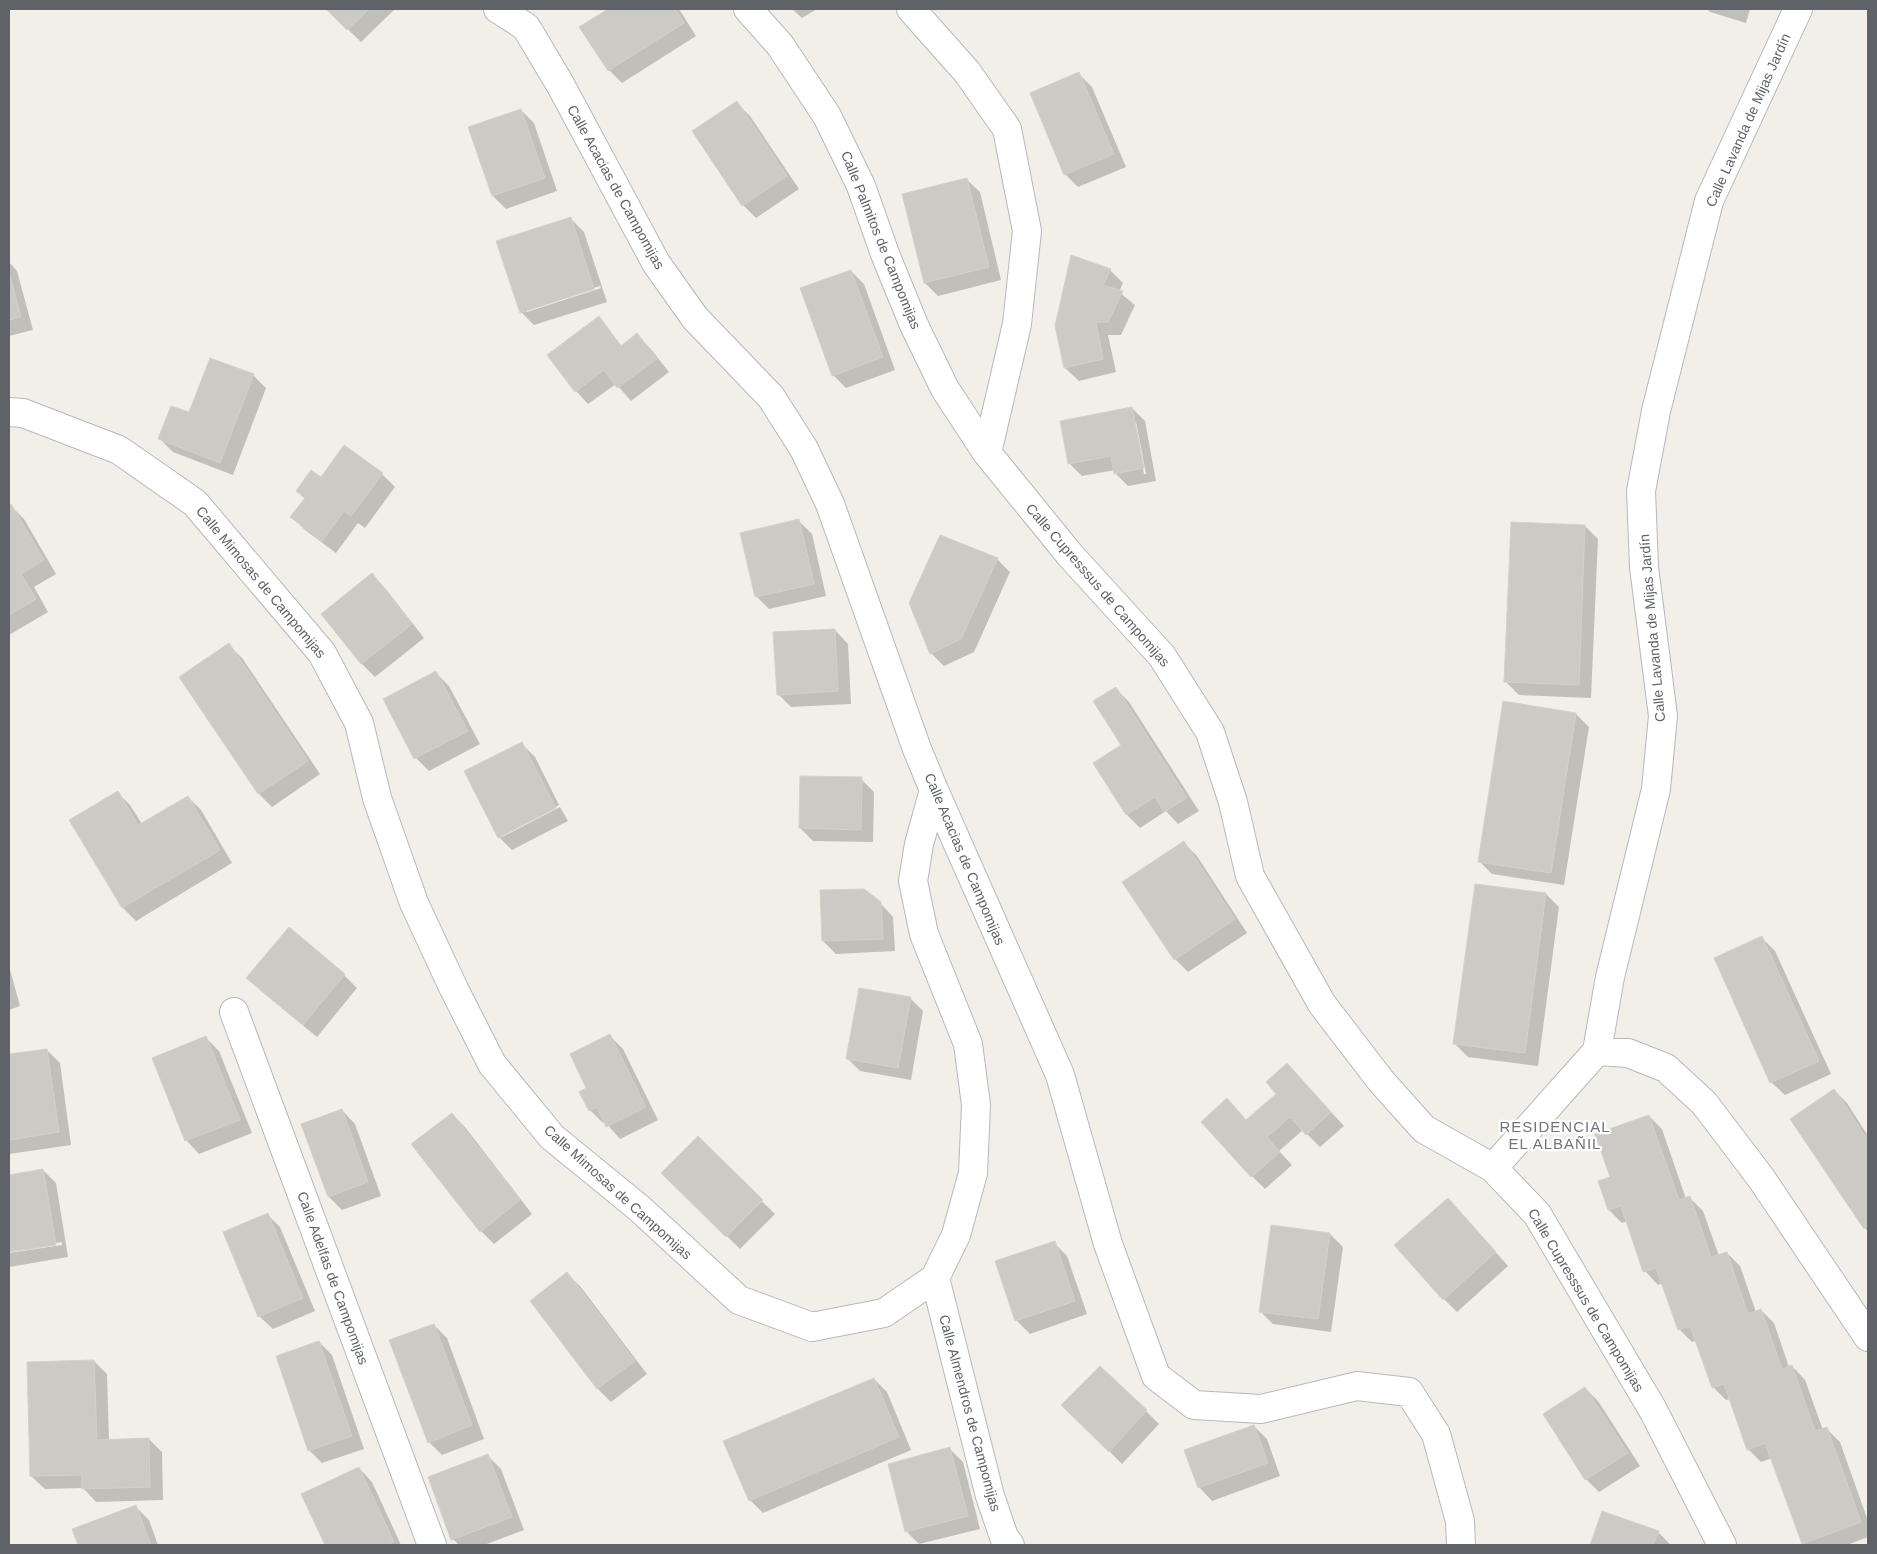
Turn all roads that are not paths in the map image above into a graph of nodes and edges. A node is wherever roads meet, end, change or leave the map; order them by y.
1 (498, 9) edge
2 (748, 9) edge
3 (911, 9) edge
4 (1798, 9) edge
5 (9, 412) edge
6 (988, 453) junction
7 (934, 790) junction
8 (234, 1012) dead end
9 (1597, 1050) junction
10 (1493, 1168) junction
11 (935, 1278) junction
12 (1868, 1337) edge
13 (432, 1545) edge
14 (1010, 1545) edge
15 (1461, 1545) edge
16 (1722, 1545) edge

1 - 7 street, Calle Acacias de Campomijas
2 - 6 street, Calle Palmitos de Campomijas
3 - 6 street
4 - 9 street, Calle Lavanda de Mijas Jardín
5 - 11 street, Calle Mimosas de Campomijas
6 - 10 street, Calle Cupresssus de Campomijas
7 - 11 street, Calle Mimosas de Campomijas
7 - 15 street, Calle Acacias de Campomijas
8 - 13 street, Calle Adelfas de Campomijas
9 - 10 street
9 - 12 street
10 - 16 street, Calle Cupresssus de Campomijas
11 - 14 street, Calle Almendros de Campomijas

